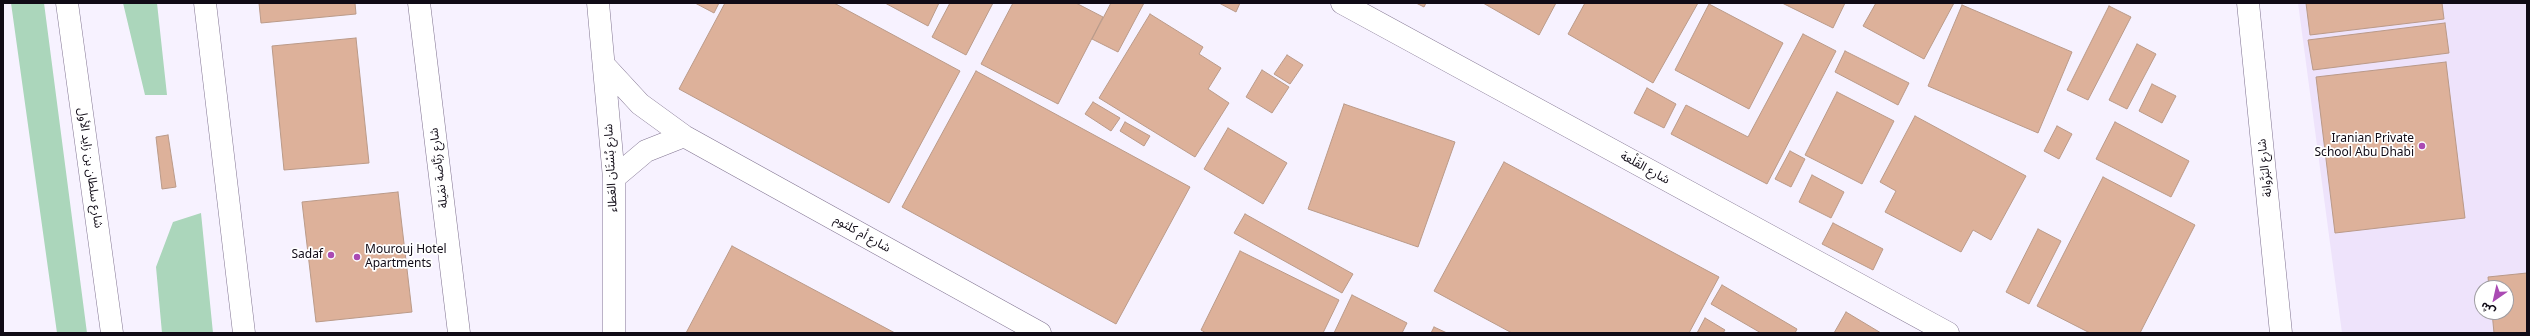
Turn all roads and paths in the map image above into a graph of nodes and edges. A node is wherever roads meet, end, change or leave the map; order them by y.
1 (67, 3) edge
2 (205, 3) edge
3 (419, 3) edge
4 (598, 3) edge
5 (1342, 3) edge
6 (2247, 5) edge
7 (604, 65) junction
8 (684, 136) junction
9 (614, 178) junction
10 (112, 333) edge
11 (244, 333) edge
12 (459, 333) edge
13 (614, 333) edge
14 (1040, 333) edge
15 (1948, 333) edge
16 (2282, 333) edge

1 - 10 street, شارع سلطان بن زايد الأول
2 - 11 street
3 - 12 street, شارع رَبَّاضة نمَيلة
4 - 7 street, شارع بُسْتَان العَطاء
5 - 15 street, شارع القَلْعة
6 - 16 street, شارع البَرَّوانة
7 - 8 street, شارع أم كلثوم
7 - 9 street, شارع بُسْتَان العَطاء
8 - 9 street
8 - 14 street, شارع أم كلثوم
9 - 13 street, شارع بُسْتَان العَطاء

